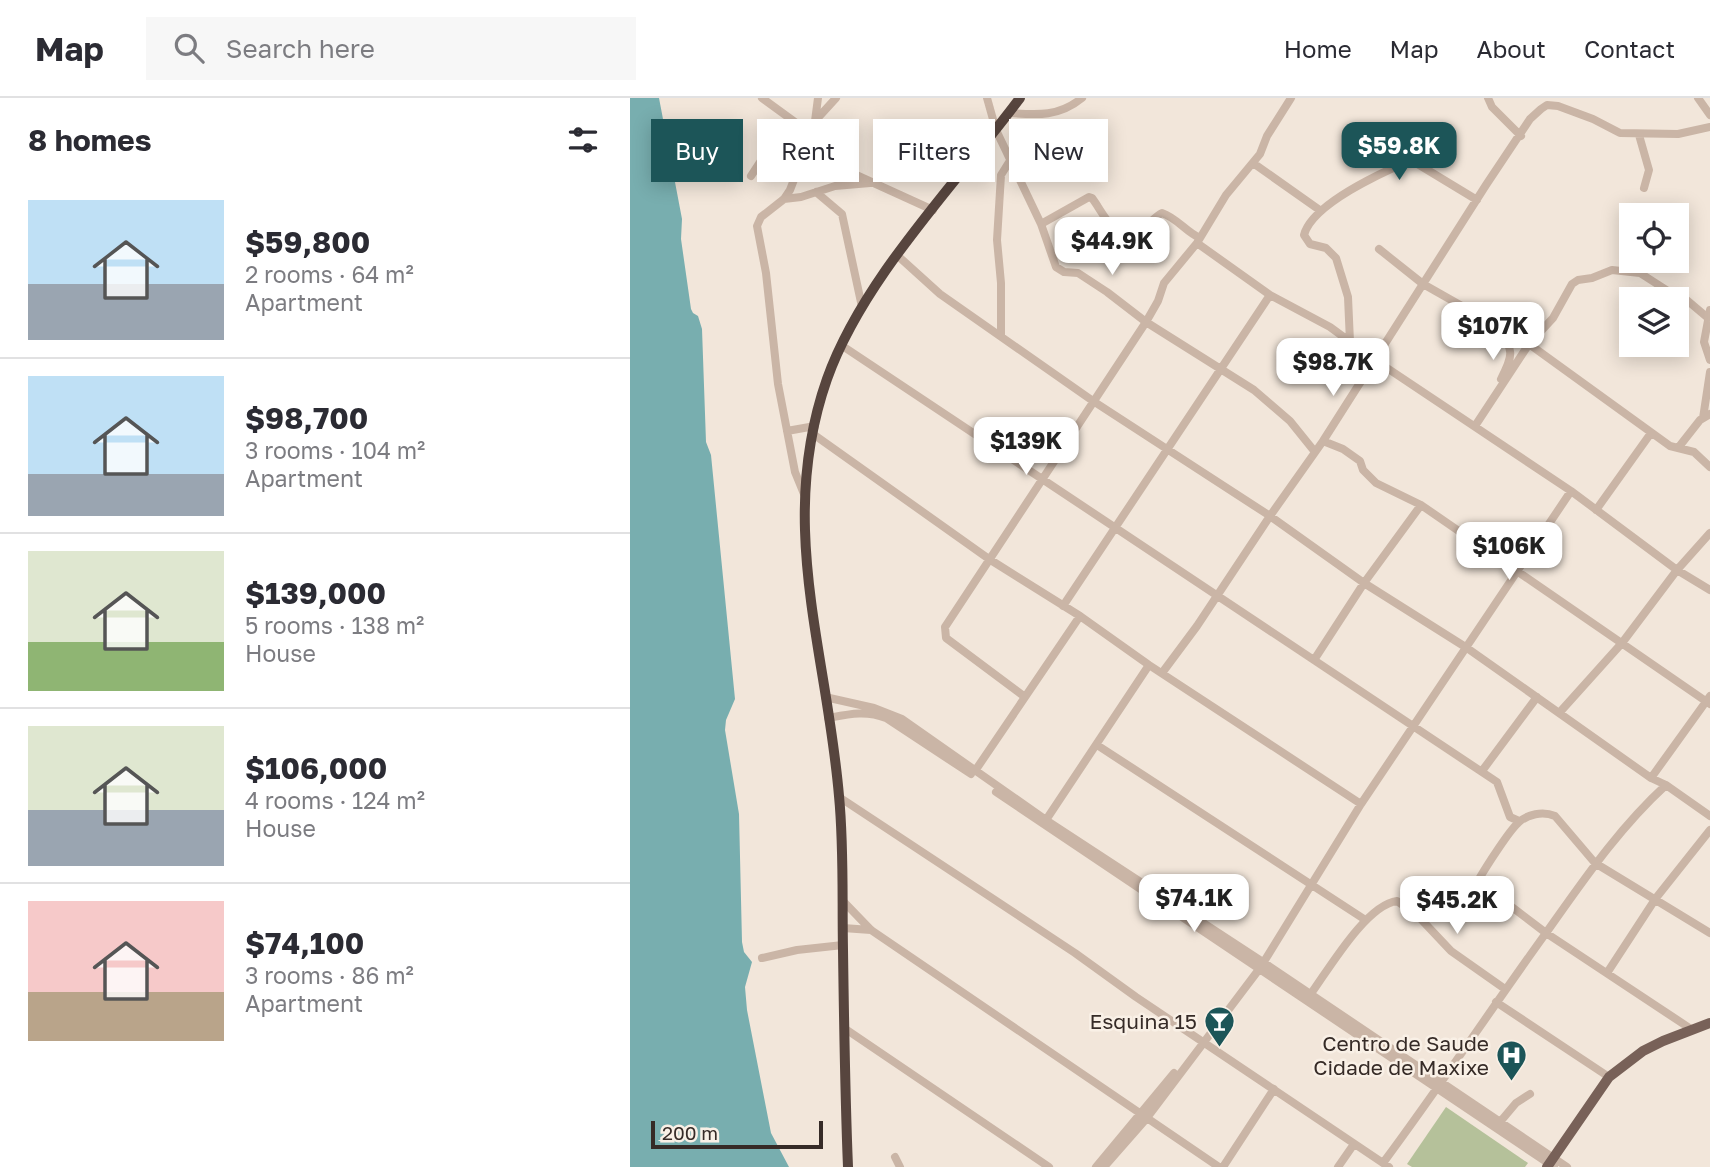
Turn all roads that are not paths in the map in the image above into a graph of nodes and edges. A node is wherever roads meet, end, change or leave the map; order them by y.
1 (762, 98) edge
2 (818, 98) edge
3 (836, 98) edge
4 (987, 98) edge
5 (1020, 98) edge
6 (1082, 98) edge
7 (1291, 98) edge
8 (1698, 98) edge
9 (1488, 100) edge
10 (1559, 102) edge
11 (1009, 113) junction
12 (1710, 115) edge
13 (789, 118) joint
14 (814, 119) edge
15 (816, 119) edge
16 (1710, 127) edge
17 (996, 130) junction
18 (1639, 135) junction
19 (1521, 136) junction
20 (1009, 155) edge
21 (1009, 162) edge
22 (1253, 163) junction
23 (751, 176) dead end
24 (859, 176) edge
25 (793, 182) edge
26 (1022, 182) edge
27 (870, 183) junction
28 (1644, 188) dead end
29 (816, 192) junction
30 (784, 199) junction
31 (1477, 200) junction
32 (933, 210) junction
33 (1321, 211) junction
34 (1041, 224) junction
35 (1199, 241) junction
36 (1380, 249) dead end
37 (898, 256) junction
38 (1423, 284) junction
39 (1270, 295) junction
40 (862, 307) junction
41 (1709, 314) edge
42 (1487, 320) junction
43 (1146, 322) junction
44 (1001, 335) junction
45 (1350, 342) junction
46 (1529, 344) junction
47 (841, 345) junction
48 (1375, 360) junction
49 (1710, 360) edge
50 (1221, 371) junction
51 (1710, 372) edge
52 (1093, 401) junction
53 (1490, 403) junction
54 (1707, 416) edge
55 (1475, 426) junction
56 (814, 430) junction
57 (788, 431) junction
58 (1651, 433) junction
59 (1323, 441) junction
60 (1678, 448) junction
61 (1169, 449) junction
62 (1315, 452) junction
63 (1710, 467) edge
64 (1041, 479) junction
65 (1571, 491) junction
66 (804, 494) junction
67 (1421, 505) junction
68 (1596, 510) junction
69 (1270, 516) junction
70 (1115, 527) junction
71 (1710, 533) edge
72 (989, 559) junction
73 (1677, 570) junction
74 (1518, 571) junction
75 (1364, 583) junction
76 (1710, 590) edge
77 (1218, 595) junction
78 (1063, 606) junction
79 (1080, 616) junction
80 (1622, 643) junction
81 (1467, 648) junction
82 (1314, 660) junction
83 (1149, 665) junction
84 (1162, 673) junction
85 (1026, 697) junction
86 (1537, 697) junction
87 (825, 699) junction
88 (1709, 701) edge
89 (1560, 712) junction
90 (828, 716) junction
91 (1414, 726) junction
92 (1097, 745) junction
93 (975, 771) junction
94 (1482, 771) junction
95 (1651, 778) junction
96 (1666, 785) junction
97 (839, 797) junction
98 (1361, 804) junction
99 (1710, 816) edge
100 (1046, 820) junction
101 (1519, 821) junction
102 (1710, 830) edge
103 (1595, 863) junction
104 (1310, 885) junction
105 (1656, 898) junction
106 (842, 901) junction
107 (1364, 919) junction
108 (843, 928) junction
109 (871, 930) junction
110 (1546, 933) junction
111 (1710, 933) edge
112 (843, 946) junction
113 (762, 958) dead end
114 (1261, 962) junction
115 (1607, 973) junction
116 (1505, 989) junction
117 (1310, 995) junction
118 (1496, 1002) junction
119 (1710, 1023) edge
120 (845, 1028) junction
121 (1691, 1029) junction
122 (1203, 1040) junction
123 (1609, 1077) junction
124 (1439, 1086) junction
125 (1274, 1089) junction
126 (1530, 1094) dead end
127 (1144, 1117) junction
128 (1500, 1122) junction
129 (1354, 1144) junction
130 (895, 1157) dead end
131 (1551, 1164) edge
132 (1386, 1165) edge
133 (848, 1167) edge
134 (900, 1167) edge
135 (1049, 1167) edge
136 (1096, 1167) edge
137 (1104, 1167) edge
138 (1221, 1167) edge
139 (1338, 1167) edge
140 (1567, 1167) edge

1 - 13 street
2 - 14 street
3 - 15 street
4 - 17 street
5 - 11 highway
6 - 11 street
7 - 22 street
8 - 12 street
9 - 19 street
10 - 18 street
10 - 19 street
11 - 17 highway
13 - 23 street
16 - 18 street
17 - 20 street
17 - 32 highway
18 - 28 street
19 - 31 street
21 - 44 street
22 - 33 street
22 - 35 street
24 - 27 street
25 - 30 street
26 - 34 street
27 - 29 street
27 - 32 street
29 - 30 street
29 - 40 street
30 - 57 street
31 - 33 street
31 - 38 street
32 - 37 highway
33 - 45 street
34 - 35 street
34 - 43 street
35 - 39 street
35 - 43 street
36 - 38 street
37 - 40 highway
37 - 44 street
38 - 42 street
38 - 48 street
39 - 45 street
39 - 50 street
40 - 47 highway
41 - 46 street
41 - 49 street
42 - 46 street
42 - 53 street
43 - 50 street
43 - 52 street
44 - 52 street
45 - 48 street
46 - 53 street
46 - 58 street
47 - 56 highway
47 - 64 street
48 - 55 street
48 - 59 street
50 - 61 street
50 - 62 street
51 - 54 street
52 - 61 street
52 - 64 street
53 - 55 street
54 - 60 street
55 - 65 street
56 - 57 street
56 - 66 highway
56 - 72 street
57 - 66 street
58 - 60 street
58 - 68 street
59 - 62 street
59 - 67 street
60 - 63 street
61 - 69 street
61 - 70 street
62 - 69 street
64 - 70 street
64 - 72 street
65 - 68 street
65 - 74 street
66 - 87 highway
67 - 74 street
67 - 75 street
68 - 73 street
69 - 75 street
69 - 77 street
70 - 77 street
70 - 78 street
71 - 73 street
72 - 78 street
72 - 85 street
73 - 76 street
73 - 80 street
74 - 80 street
74 - 81 street
75 - 81 street
75 - 82 street
77 - 82 street
77 - 84 street
78 - 79 street
79 - 83 street
79 - 85 street
80 - 88 street
80 - 89 street
81 - 86 street
81 - 91 street
82 - 91 street
83 - 84 street
83 - 92 street
84 - 98 street
85 - 93 street
86 - 89 street
86 - 94 street
87 - 90 highway
87 - 93 street
88 - 95 street
89 - 95 street
90 - 97 highway
90 - 114 street
91 - 94 street
91 - 98 street
92 - 100 street
92 - 104 street
93 - 100 street
94 - 101 street
95 - 96 street
96 - 99 street
96 - 103 street
97 - 106 highway
97 - 122 street
98 - 104 street
100 - 114 street
101 - 103 street
101 - 110 street
102 - 105 street
103 - 105 street
103 - 110 street
104 - 107 street
104 - 114 street
105 - 111 street
105 - 115 street
106 - 108 highway
106 - 109 street
107 - 116 street
107 - 117 street
108 - 109 street
108 - 112 highway
109 - 127 street
110 - 115 street
110 - 116 street
112 - 113 street
112 - 120 highway
114 - 117 street
114 - 122 street
114 - 124 street
115 - 121 street
116 - 118 street
117 - 124 street
118 - 123 street
118 - 124 street
119 - 121 main road
120 - 133 highway
120 - 135 street
121 - 123 main road
122 - 125 street
122 - 127 street
123 - 131 main road
124 - 128 street
124 - 131 street
124 - 132 street
125 - 129 street
125 - 138 street
126 - 128 street
127 - 136 street
127 - 137 street
127 - 138 street
128 - 131 street
129 - 132 street
129 - 139 street
130 - 134 street
131 - 140 street

